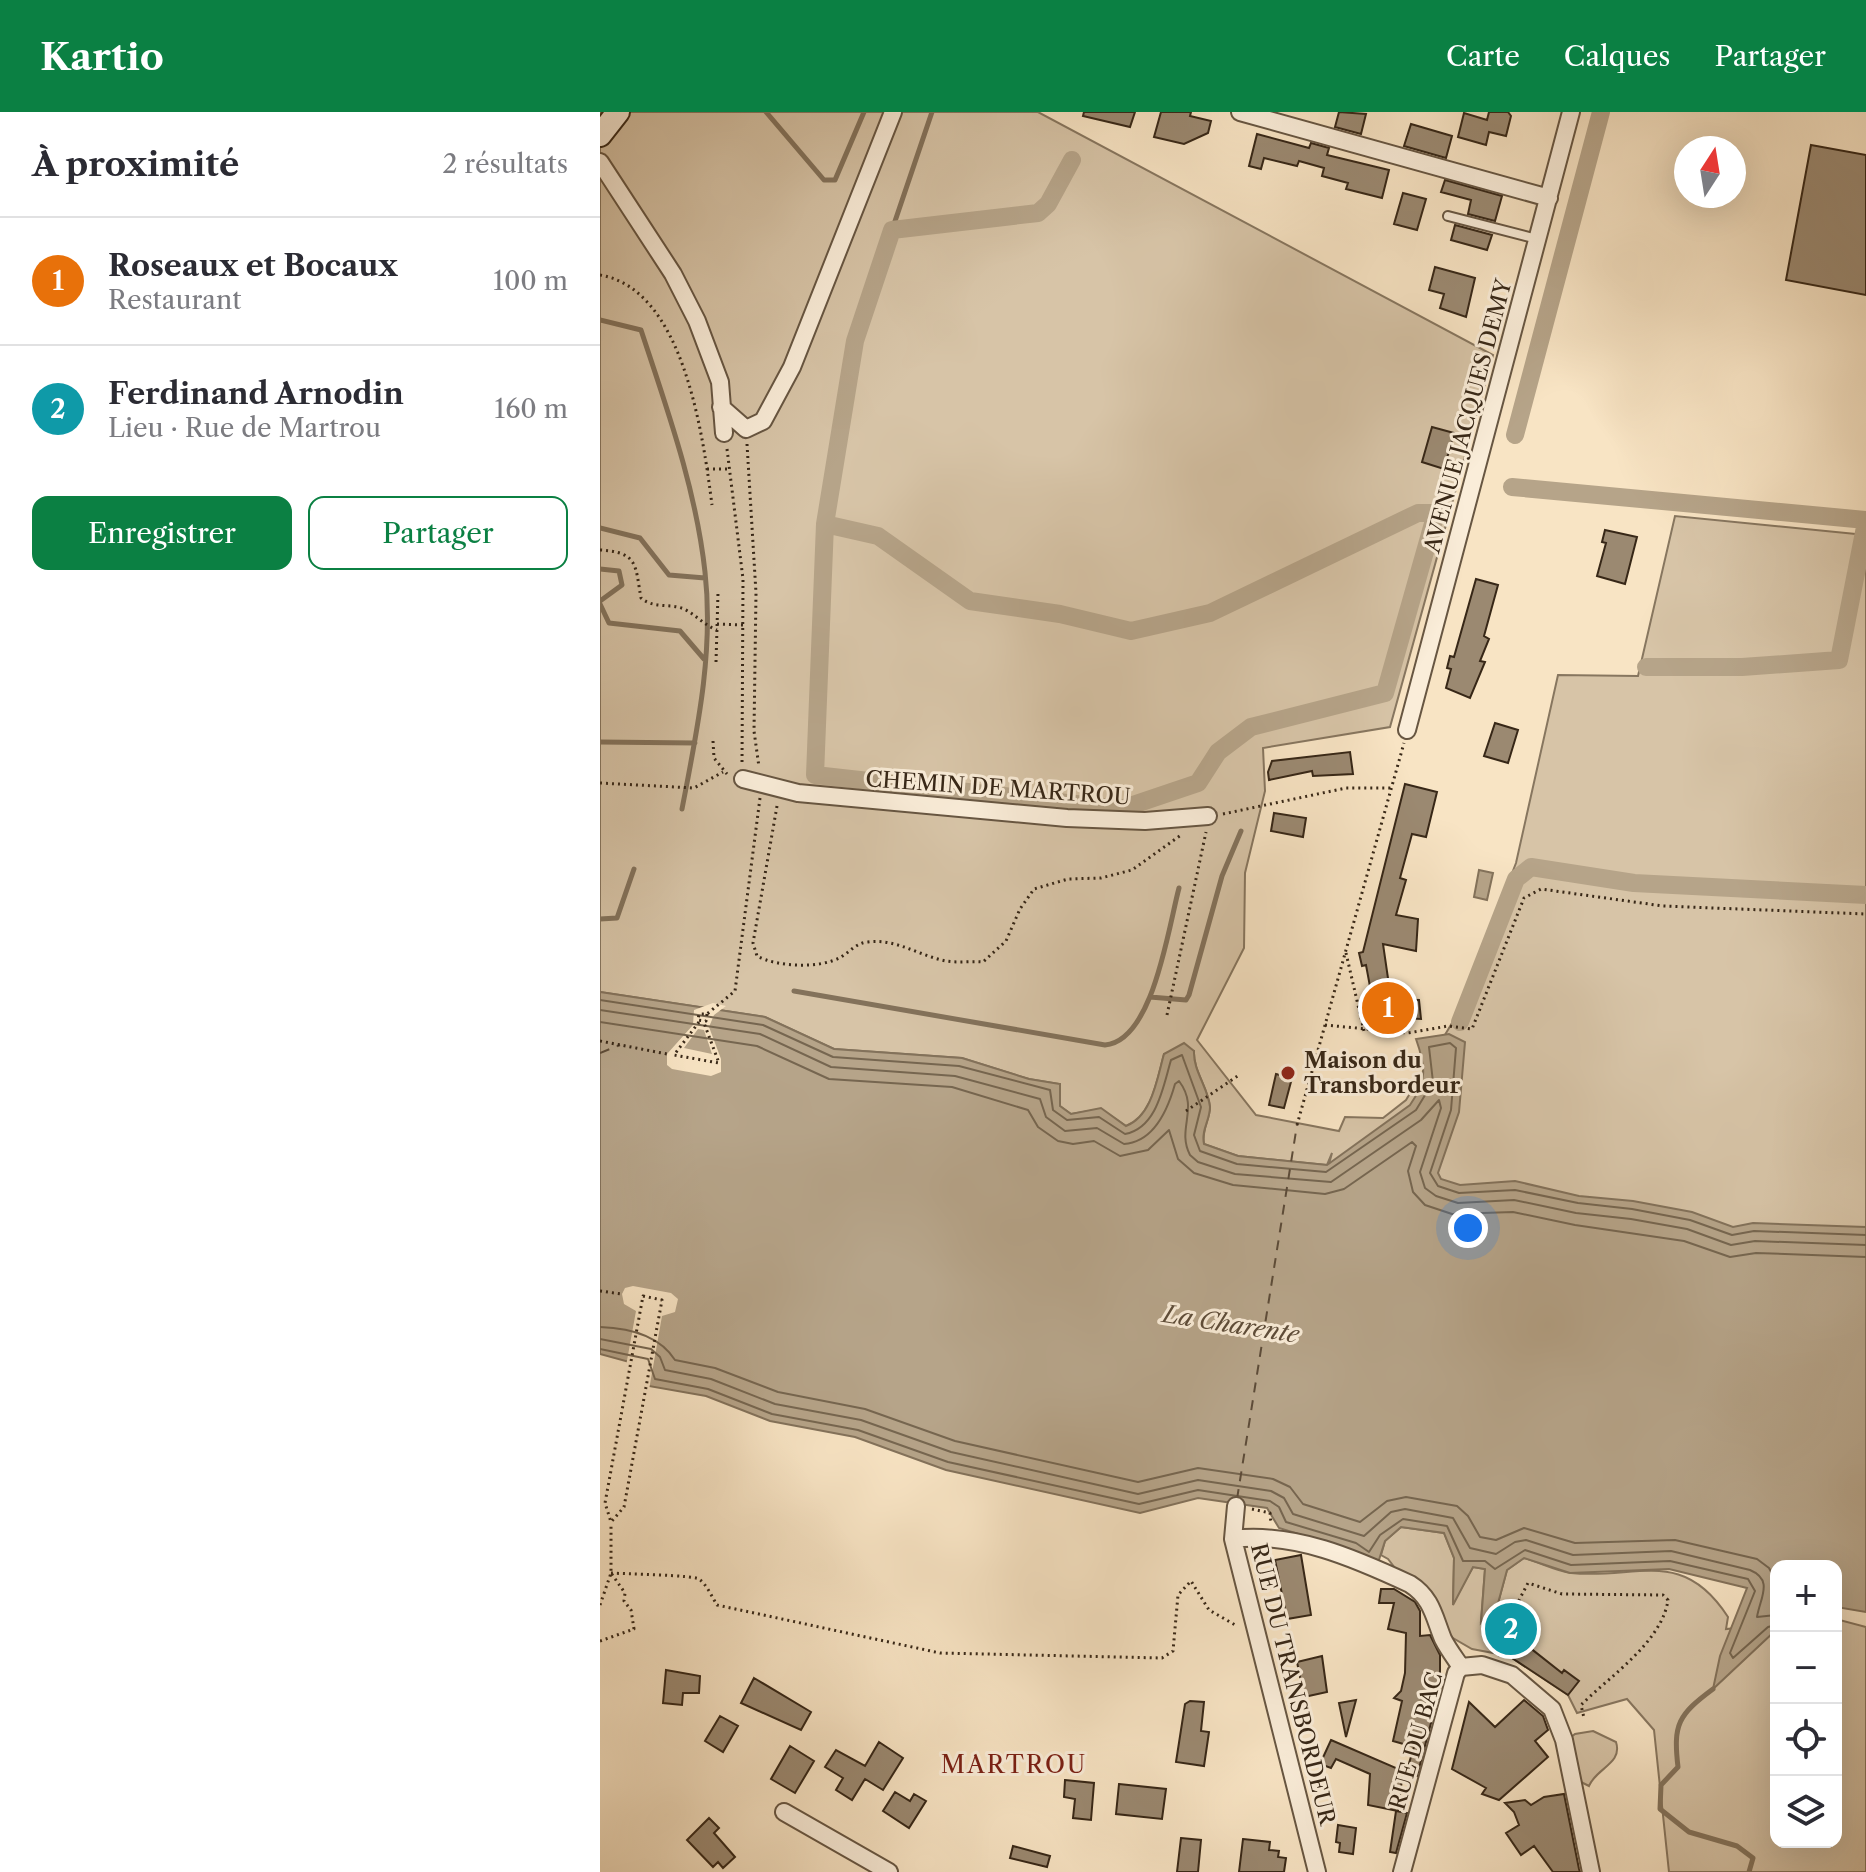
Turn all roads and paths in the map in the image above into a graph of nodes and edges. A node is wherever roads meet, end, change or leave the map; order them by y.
1 (618, 112) edge
2 (893, 112) edge
3 (1240, 112) edge
4 (1571, 112) edge
5 (600, 135) edge
6 (600, 162) edge
7 (1549, 198) junction
8 (1448, 216) dead end
9 (1538, 239) junction
10 (600, 275) edge
11 (721, 407) junction
12 (746, 429) junction
13 (724, 433) joint
14 (707, 469) junction
15 (730, 469) junction
16 (712, 505) dead end
17 (600, 550) edge
18 (718, 593) dead end
19 (717, 624) junction
20 (744, 625) junction
21 (717, 630) junction
22 (716, 662) dead end
23 (1407, 730) joint
24 (713, 741) dead end
25 (723, 772) junction
26 (743, 779) junction
27 (762, 782) junction
28 (600, 783) edge
29 (780, 788) junction
30 (1392, 788) junction
31 (1208, 816) junction
32 (1183, 834) dead end
33 (1866, 914) edge
34 (1345, 949) junction
35 (707, 1014) junction
36 (1167, 1015) dead end
37 (702, 1023) junction
38 (1325, 1025) junction
39 (1364, 1031) junction
40 (600, 1041) edge
41 (667, 1054) dead end
42 (1239, 1075) dead end
43 (1186, 1111) dead end
44 (1297, 1125) dead end
45 (600, 1291) edge
46 (622, 1294) dead end
47 (1236, 1506) joint
48 (611, 1522) junction
49 (1273, 1537) junction
50 (1233, 1539) junction
51 (611, 1573) junction
52 (600, 1605) edge
53 (1255, 1626) junction
54 (600, 1641) edge
55 (1461, 1667) junction
56 (1497, 1668) junction
57 (1584, 1718) dead end
58 (784, 1812) dead end
59 (889, 1872) edge
60 (1317, 1872) edge
61 (1402, 1872) edge
62 (1591, 1872) edge

1 - 5 main road
2 - 12 street
3 - 7 street
4 - 7 street, AVENUE JACQUES DEMY
6 - 11 street
7 - 9 street, AVENUE JACQUES DEMY
8 - 9 lane
9 - 23 street, AVENUE JACQUES DEMY
10 - 14 path
11 - 12 street
11 - 13 street
12 - 27 path
13 - 15 path
14 - 15 path
14 - 16 path
15 - 20 path
17 - 21 path
18 - 19 path
19 - 20 path
19 - 21 path
20 - 26 path
21 - 22 path
23 - 30 path
24 - 25 path
25 - 26 path
25 - 28 path
26 - 27 street, CHEMIN DE MARTROU
27 - 29 street, CHEMIN DE MARTROU
27 - 35 path
29 - 31 street, CHEMIN DE MARTROU
29 - 32 path
30 - 31 path
30 - 34 path
31 - 36 path
33 - 39 path
34 - 38 path
34 - 39 path
35 - 37 path
35 - 37 path
37 - 37 path
38 - 39 path
38 - 44 path
40 - 41 path
42 - 43 path
45 - 46 path
47 - 49 path
47 - 50 street, RUE DU TRANSBORDEUR
48 - 48 path
48 - 51 path
49 - 50 street, RUE DU BAC
49 - 55 street, RUE DU BAC
50 - 53 street, RUE DU TRANSBORDEUR
51 - 52 path
51 - 53 path
51 - 54 path
53 - 60 street, RUE DU TRANSBORDEUR
55 - 56 street
55 - 61 street, RUE DU BAC
56 - 57 path
56 - 62 street
58 - 59 street

